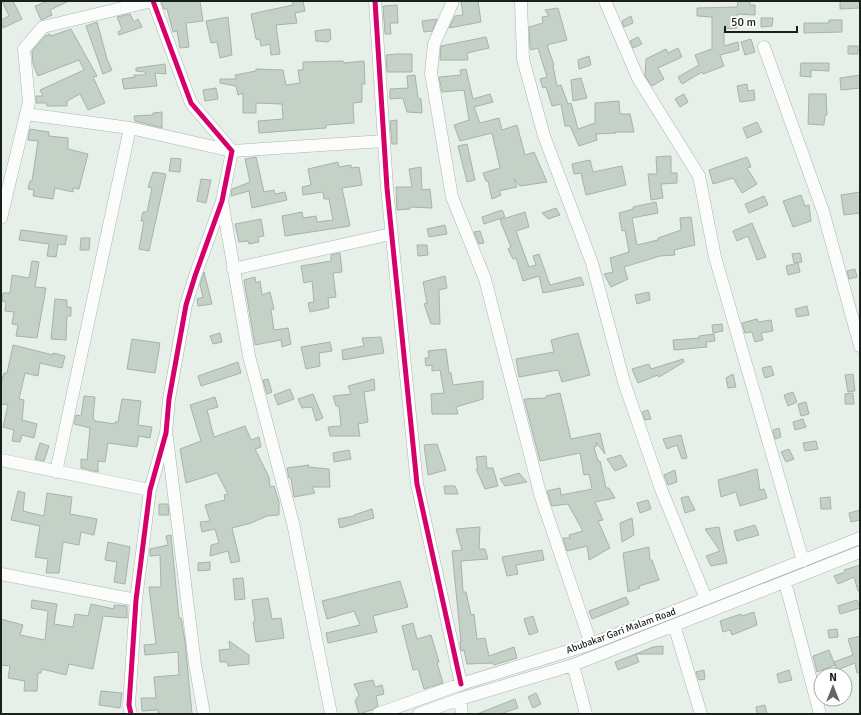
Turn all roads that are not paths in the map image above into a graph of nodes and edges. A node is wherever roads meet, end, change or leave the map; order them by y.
1 (153, 1) edge
2 (375, 1) edge
3 (453, 1) edge
4 (521, 1) edge
5 (605, 1) edge
6 (764, 47) dead end
7 (26, 114) junction
8 (130, 128) junction
9 (384, 141) junction
10 (232, 150) junction
11 (222, 201) junction
12 (1, 218) edge
13 (391, 234) junction
14 (233, 269) junction
15 (860, 346) edge
16 (166, 433) junction
17 (1, 460) edge
18 (56, 472) junction
19 (150, 490) junction
20 (860, 538) edge
21 (860, 552) edge
22 (803, 561) junction
23 (1, 574) edge
24 (785, 582) junction
25 (706, 599) junction
26 (136, 600) junction
27 (674, 625) junction
28 (591, 644) junction
29 (574, 665) junction
30 (461, 684) junction
31 (460, 699) junction
32 (131, 714) edge
33 (204, 714) edge
34 (331, 714) edge
35 (378, 714) edge
36 (419, 714) edge
37 (462, 714) edge
38 (586, 714) edge
39 (701, 714) edge
40 (820, 714) edge

1 - 7 street
1 - 10 street
2 - 9 street
3 - 28 street
4 - 25 street
5 - 22 street
6 - 15 street
7 - 8 street
7 - 12 street
8 - 10 street
8 - 18 street
9 - 10 street
9 - 13 street
10 - 11 street
11 - 14 street
11 - 16 street
13 - 14 street
13 - 30 street
14 - 34 street
16 - 19 street
16 - 33 street
17 - 18 street
18 - 19 street
19 - 26 street
20 - 22 street, Abubakar Gari Malam Road
21 - 24 street
22 - 25 street, Abubakar Gari Malam Road
23 - 26 street
24 - 27 street
24 - 40 street
25 - 28 street, Abubakar Gari Malam Road
26 - 32 street
27 - 29 street
27 - 39 street
28 - 30 street, Abubakar Gari Malam Road
29 - 31 street
29 - 38 street
30 - 35 street, Abubakar Gari Malam Road
31 - 36 street
31 - 37 street

